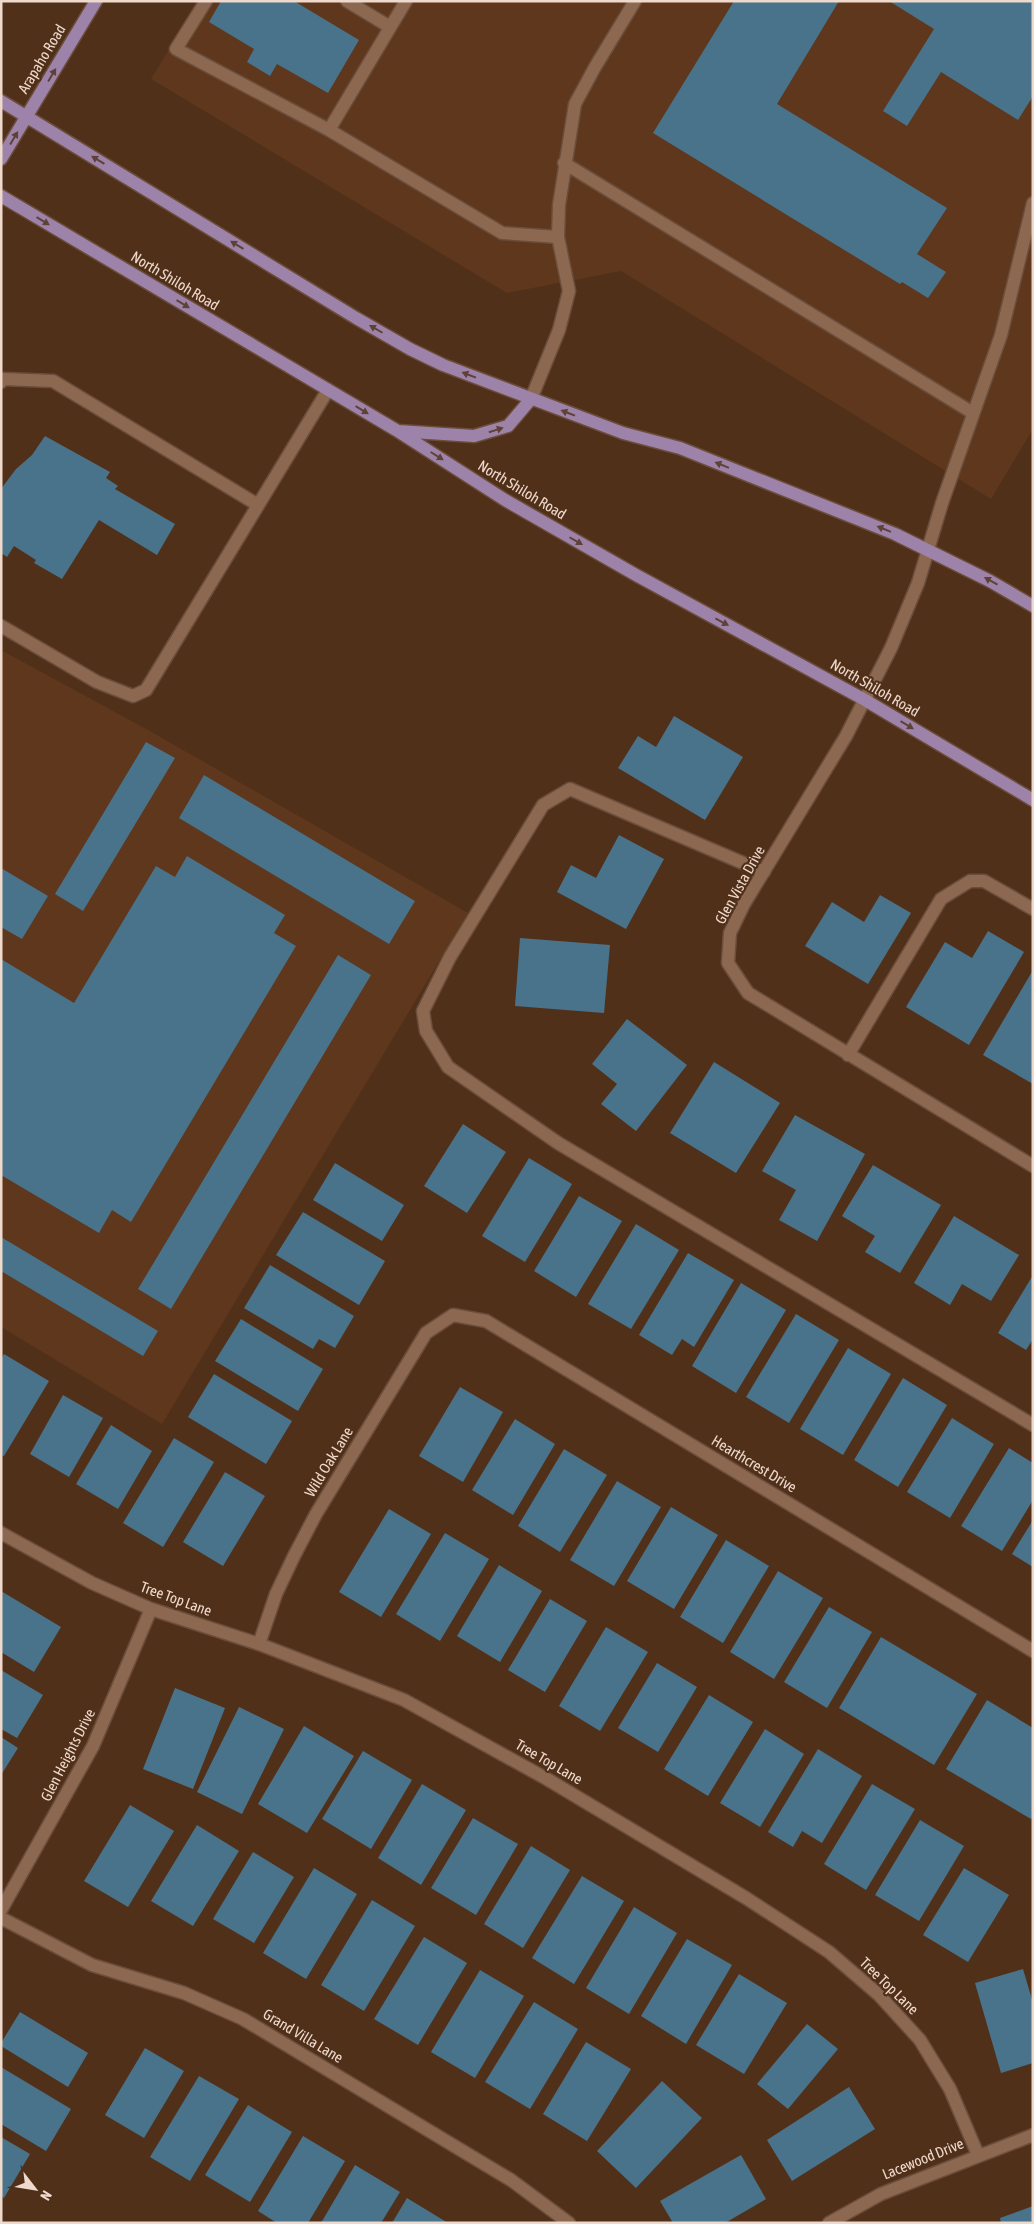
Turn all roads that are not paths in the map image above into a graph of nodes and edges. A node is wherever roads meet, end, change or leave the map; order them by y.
1 (96, 1) edge
2 (206, 1) edge
3 (347, 1) edge
4 (406, 1) edge
5 (635, 1) edge
6 (390, 27) junction
7 (1, 102) edge
8 (27, 116) junction
9 (329, 130) junction
10 (1, 159) edge
11 (564, 163) junction
12 (1, 196) edge
13 (1033, 203) edge
14 (558, 237) junction
15 (1, 382) edge
16 (328, 390) junction
17 (531, 399) junction
18 (973, 413) junction
19 (396, 430) junction
20 (258, 505) junction
21 (928, 549) junction
22 (1033, 606) edge
23 (1, 626) edge
24 (865, 700) junction
25 (1033, 800) edge
26 (764, 872) junction
27 (1033, 910) edge
28 (848, 1055) junction
29 (1033, 1166) edge
30 (453, 1315) joint
31 (1033, 1426) edge
32 (1, 1533) edge
33 (151, 1609) junction
34 (259, 1644) junction
35 (1033, 1651) edge
36 (1, 1910) edge
37 (1, 1918) edge
38 (1033, 2135) edge
39 (978, 2155) junction
40 (569, 2223) edge
41 (829, 2223) edge

8 -> 1 main road, Arapaho Road
2 - 9 street
3 - 6 street
4 - 6 street
5 - 11 street
6 - 9 street
7 - 8 main road
10 -> 8 main road, Arapaho Road
17 -> 8 main road
9 - 14 street
11 - 14 street
11 - 18 street
12 -> 16 main road, North Shiloh Road
13 - 18 street, Glen Vista Drive
14 - 17 street
15 - 20 street
16 -> 19 main road, North Shiloh Road
16 - 20 street
19 -> 17 main road
21 -> 17 main road
18 - 21 street, Glen Vista Drive
19 -> 24 main road, North Shiloh Road
20 - 23 street
22 -> 21 main road
21 - 24 street, Glen Vista Drive
24 -> 25 main road, North Shiloh Road
24 - 26 street, Glen Vista Drive
26 - 28 street, Glen Vista Drive
26 - 31 street
27 - 28 street
28 - 29 street, Glen Vista Drive
30 - 34 street, Wild Oak Lane
30 - 35 street, Hearthcrest Drive
32 - 33 street, Tree Top Lane
33 - 34 street, Tree Top Lane
33 - 36 street, Glen Heights Drive
34 - 39 street, Tree Top Lane
37 - 40 street, Grand Villa Lane
38 - 39 street, Lacewood Drive
39 - 41 street, Lacewood Drive

